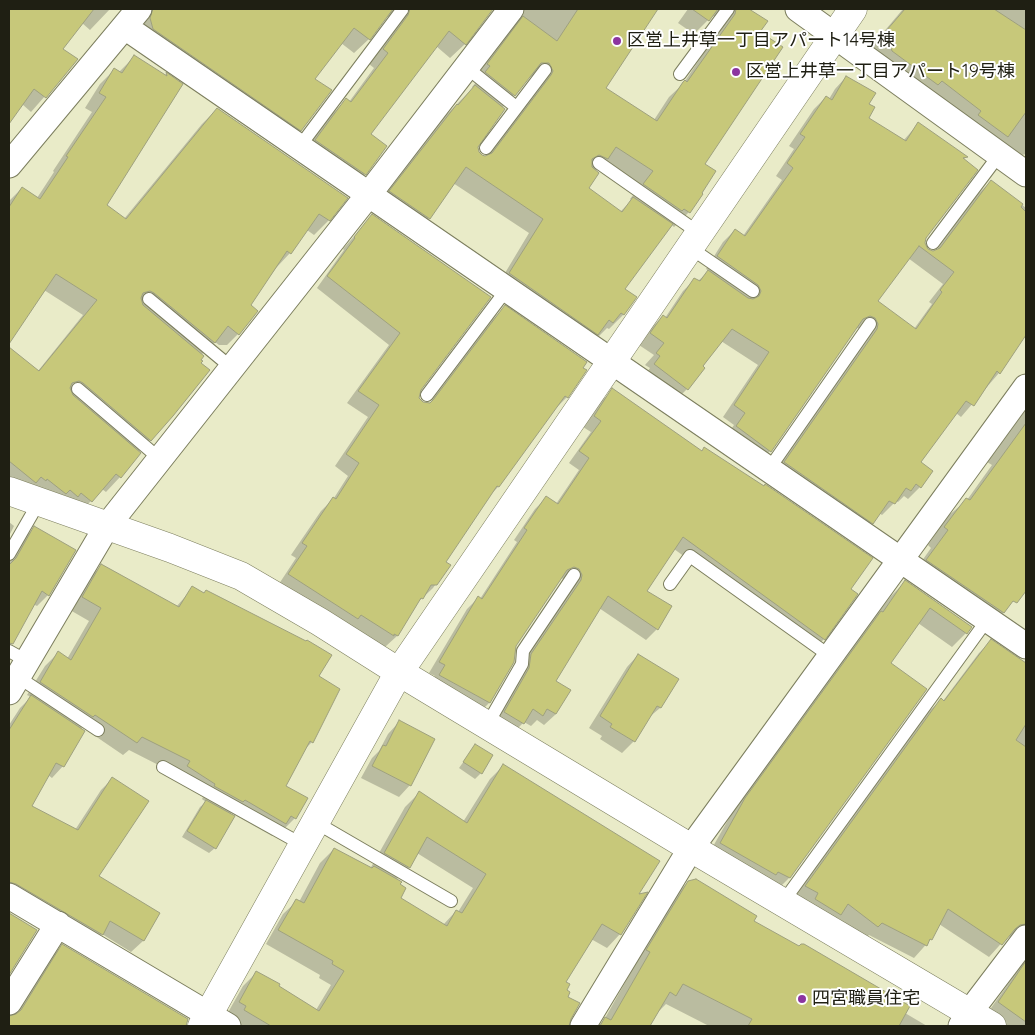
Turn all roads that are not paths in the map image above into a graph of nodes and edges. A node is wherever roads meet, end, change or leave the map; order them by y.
1 (511, 9) edge
2 (728, 9) edge
3 (798, 9) edge
4 (853, 9) edge
5 (402, 10) edge
6 (132, 18) edge
7 (834, 35) junction
8 (466, 67) junction
9 (545, 70) dead end
10 (680, 74) dead end
11 (516, 107) junction
12 (300, 146) junction
13 (486, 148) dead end
14 (599, 163) dead end
15 (1017, 163) edge
16 (9, 165) edge
17 (369, 194) junction
18 (694, 240) junction
19 (933, 243) dead end
20 (508, 290) junction
21 (753, 291) dead end
22 (150, 299) dead end
23 (870, 324) dead end
24 (611, 361) junction
25 (232, 368) junction
26 (1026, 387) edge
27 (78, 389) dead end
28 (427, 395) dead end
29 (160, 460) junction
30 (769, 469) junction
31 (9, 491) edge
32 (39, 502) junction
33 (107, 526) junction
34 (9, 554) edge
35 (900, 560) junction
36 (574, 575) dead end
37 (670, 584) dead end
38 (987, 620) junction
39 (1026, 646) edge
40 (830, 656) junction
41 (16, 670) edge
42 (399, 672) junction
43 (487, 725) junction
44 (98, 730) dead end
45 (163, 767) dead end
46 (309, 834) junction
47 (691, 848) junction
48 (9, 896) edge
49 (451, 901) dead end
50 (783, 902) junction
51 (58, 924) junction
52 (1026, 938) edge
53 (9, 1002) edge
54 (213, 1022) edge
55 (974, 1022) edge
56 (583, 1026) edge

1 - 8 street
2 - 10 lane
3 - 7 street
4 - 7 street
5 - 12 lane
6 - 12 street
6 - 16 street
7 - 15 street
7 - 18 street
8 - 11 lane
8 - 17 street
9 - 11 lane
11 - 13 lane
12 - 17 street
14 - 18 lane
15 - 19 lane
17 - 20 street
17 - 25 street
18 - 21 lane
18 - 24 street
20 - 24 street
20 - 28 lane
22 - 25 lane
23 - 30 lane
24 - 30 street
24 - 42 street
25 - 29 street
26 - 35 street
27 - 29 lane
29 - 33 street
30 - 35 street
31 - 32 street
32 - 33 street
32 - 34 lane
33 - 41 street
33 - 42 street
35 - 38 street
35 - 40 street
36 - 43 lane
37 - 40 lane
38 - 39 street
38 - 50 lane
40 - 47 street
41 - 44 lane
42 - 43 street
42 - 46 street
43 - 47 street
45 - 46 lane
46 - 49 lane
46 - 54 street
47 - 50 street
47 - 56 street
48 - 51 street
50 - 55 street
51 - 53 street
51 - 54 street
52 - 55 street

